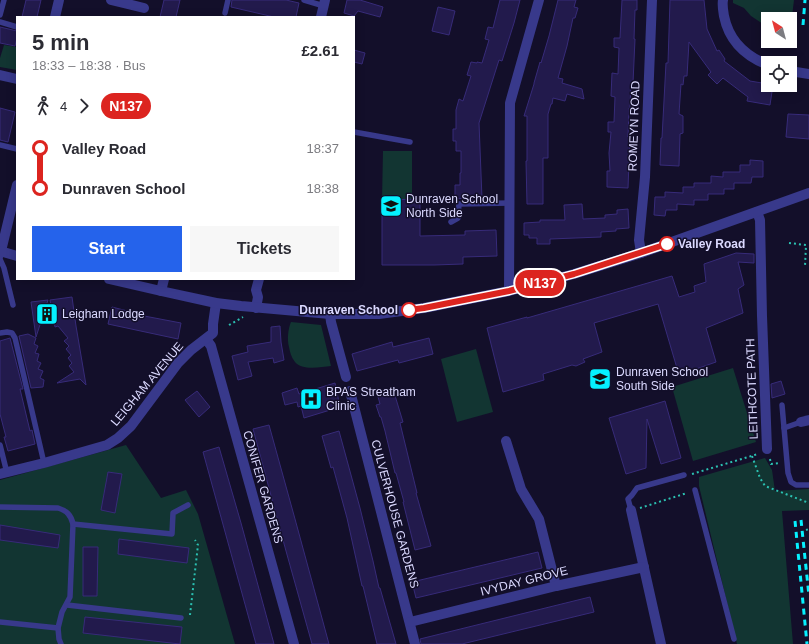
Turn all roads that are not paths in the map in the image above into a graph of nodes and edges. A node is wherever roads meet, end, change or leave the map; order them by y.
1 (4, 0) edge
2 (59, 0) edge
3 (111, 0) edge
4 (228, 0) edge
5 (304, 0) edge
6 (539, 0) edge
7 (652, 0) edge
8 (723, 0) edge
9 (324, 3) edge
10 (144, 8) dead end
11 (225, 13) dead end
12 (0, 15) edge
13 (55, 16) edge
14 (321, 16) edge
15 (0, 22) edge
16 (16, 27) edge
17 (761, 62) edge
18 (797, 72) edge
19 (809, 74) edge
20 (0, 75) edge
21 (16, 79) edge
22 (355, 132) edge
23 (410, 142) dead end
24 (0, 145) edge
25 (16, 149) edge
26 (16, 189) edge
27 (809, 193) edge
28 (510, 203) junction
29 (757, 212) junction
30 (451, 222) dead end
31 (0, 251) edge
32 (641, 253) junction
33 (16, 256) edge
34 (113, 280) edge
35 (164, 280) edge
36 (258, 280) edge
37 (161, 291) junction
38 (509, 291) junction
39 (216, 303) junction
40 (13, 305) dead end
41 (256, 308) junction
42 (330, 314) junction
43 (0, 333) edge
44 (210, 336) junction
45 (346, 377) dead end
46 (350, 391) dead end
47 (782, 405) dead end
48 (805, 421) edge
49 (784, 428) junction
50 (506, 441) dead end
51 (0, 445) edge
52 (767, 449) road end
53 (44, 463) junction
54 (3, 473) edge
55 (684, 475) dead end
56 (809, 485) edge
57 (695, 490) road end
58 (188, 505) dead end
59 (0, 507) edge
60 (631, 510) joint
61 (73, 524) junction
62 (644, 567) junction
63 (556, 586) junction
64 (67, 604) junction
65 (181, 618) dead end
66 (0, 622) edge
67 (410, 622) junction
68 (58, 628) junction
69 (734, 639) dead end
70 (61, 644) edge
71 (294, 644) edge
72 (415, 644) edge
73 (662, 644) edge

1 - 12 lane
2 - 13 street
3 - 10 street
4 - 11 lane
5 - 9 lane
6 - 28 street
7 - 32 street, ROMEYN ROAD
8 - 17 street
9 - 14 street
15 - 16 lane
18 - 19 street
20 - 21 street
22 - 23 lane
24 - 25 lane
26 - 31 street
27 - 29 street
28 - 30 lane
28 - 38 street
29 - 32 street
29 - 52 street, LEITHCOTE PATH
31 - 33 street
31 - 40 lane
32 - 38 street
34 - 37 street
35 - 37 street
36 - 41 street
37 - 39 street
38 - 42 street
39 - 41 street
39 - 44 street
41 - 42 street
42 - 45 street
43 - 53 lane
44 - 53 street, LEIGHAM AVENUE
44 - 71 street, CONIFER GARDENS
46 - 67 street, CULVERHOUSE GARDENS
47 - 49 lane
48 - 49 lane
49 - 56 lane
50 - 63 street
51 - 54 lane
53 - 54 street, LEIGHAM AVENUE
55 - 60 lane
57 - 69 lane
58 - 61 lane
59 - 61 lane
60 - 62 street
61 - 64 lane
62 - 63 street, IVYDAY GROVE
62 - 73 street
63 - 67 street, IVYDAY GROVE
64 - 65 lane
64 - 68 lane
66 - 68 lane
67 - 72 street, CULVERHOUSE GARDENS
68 - 70 lane

